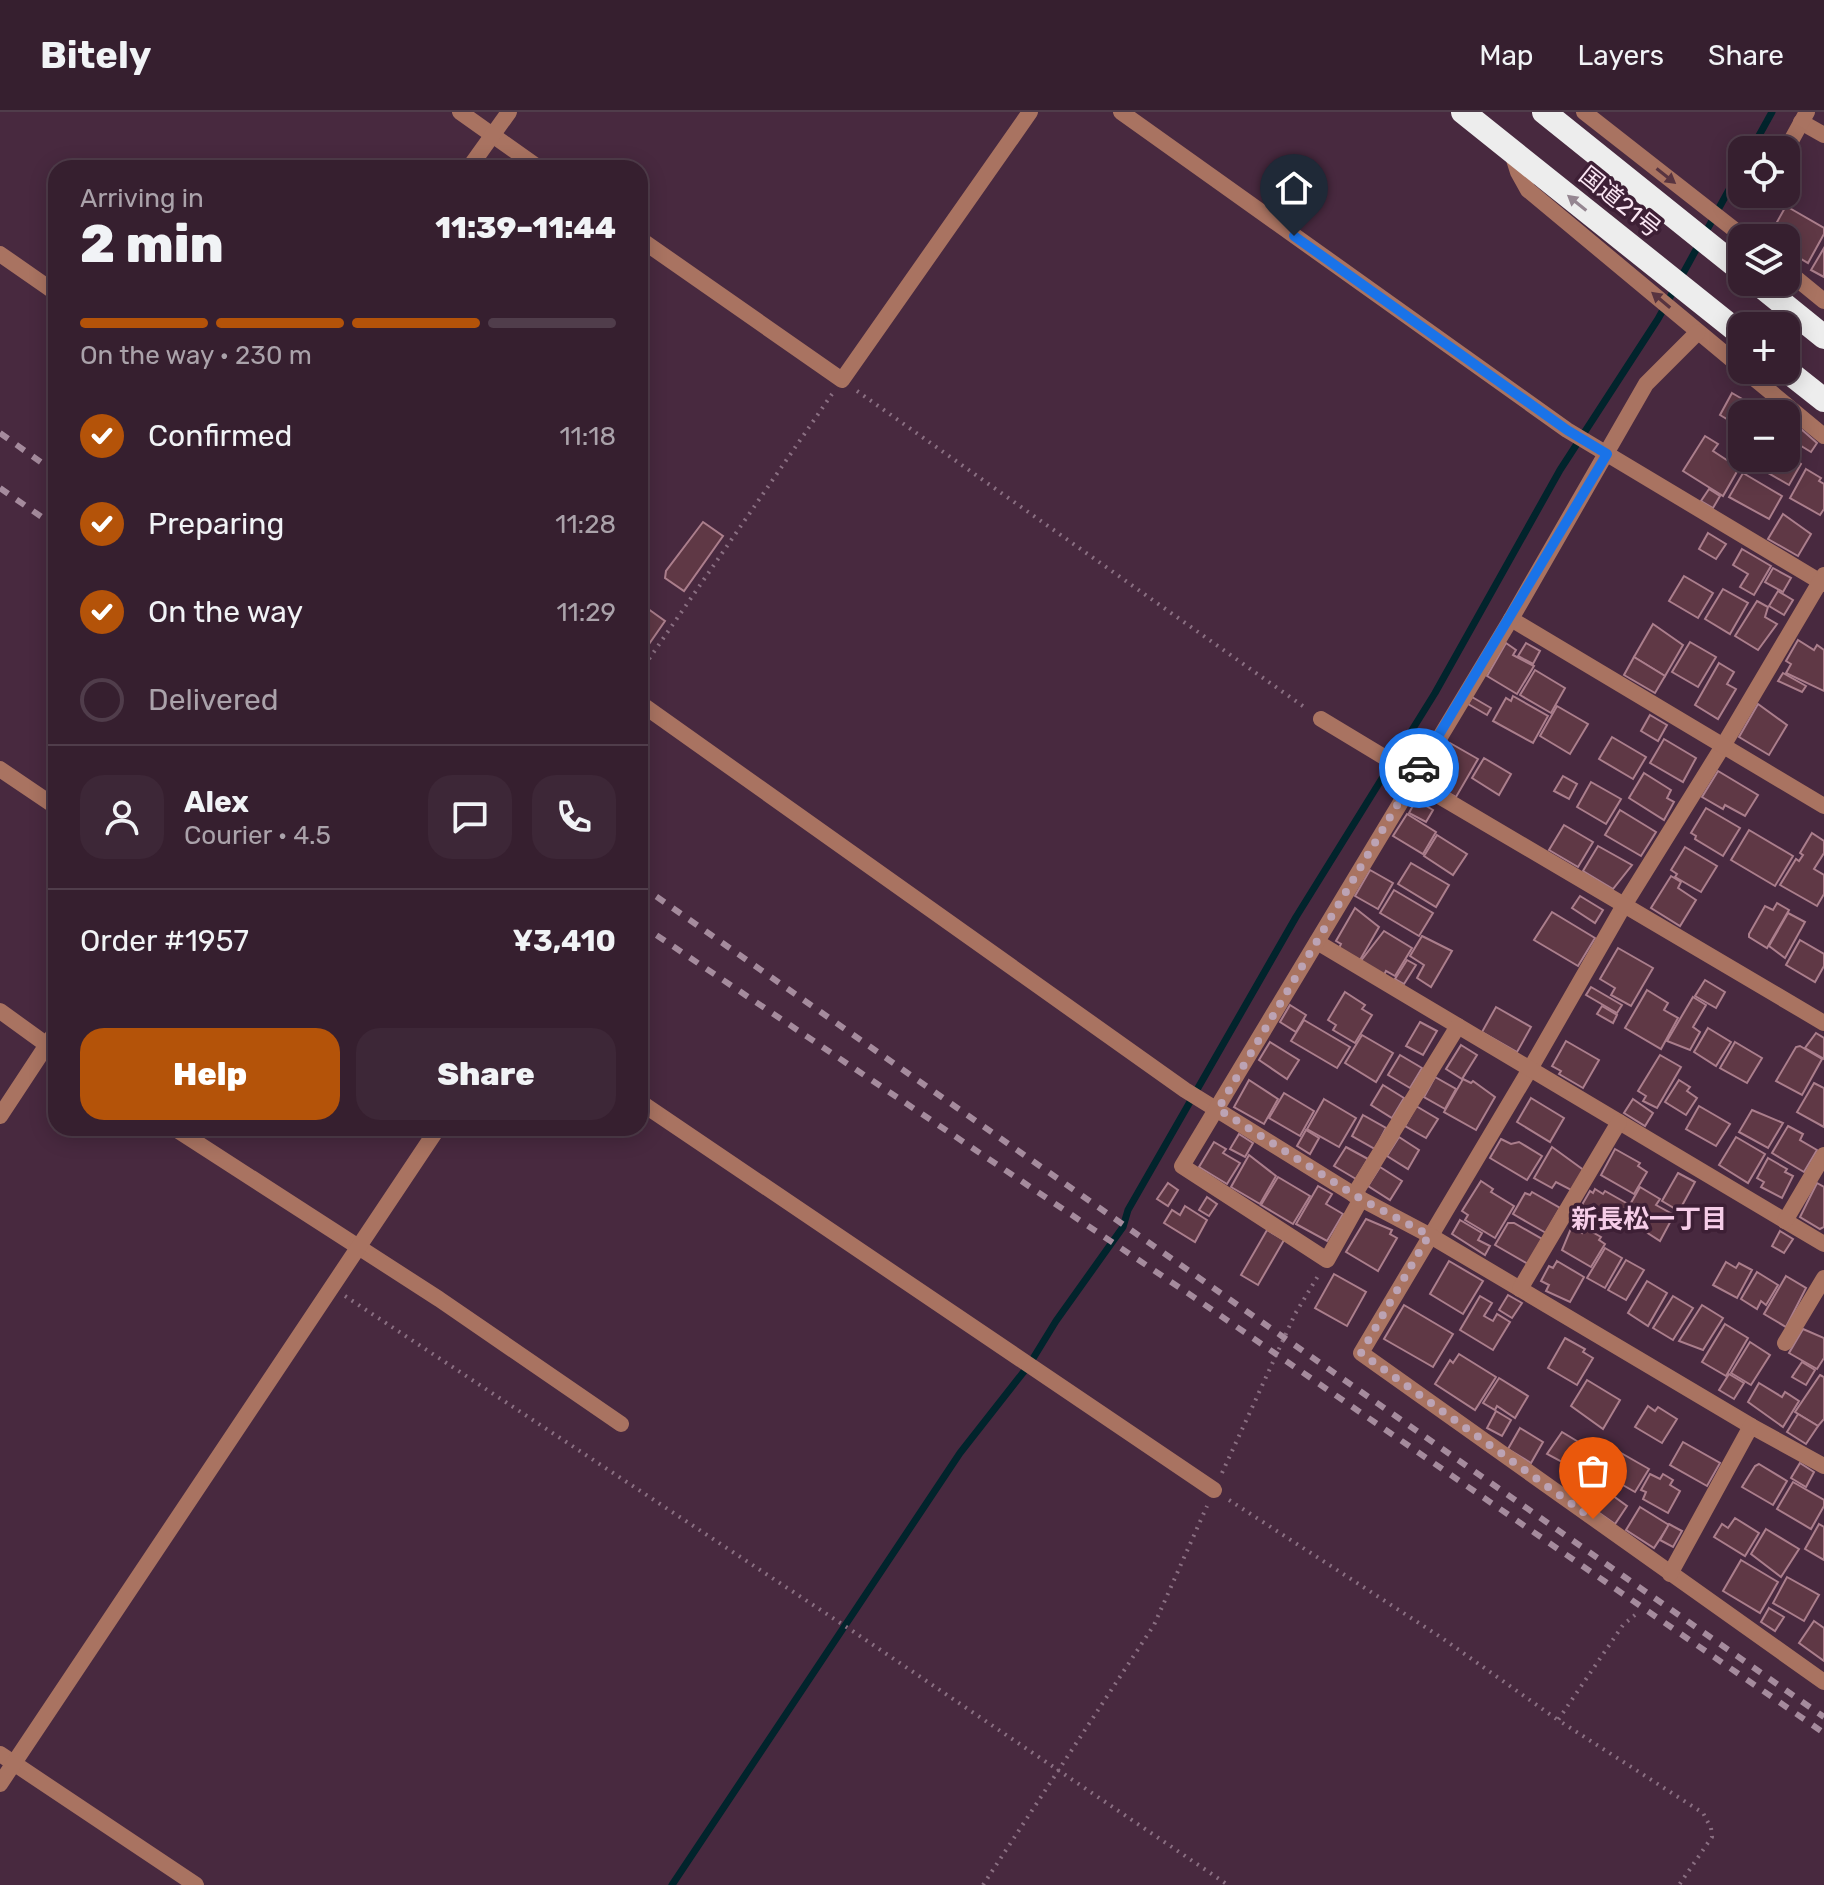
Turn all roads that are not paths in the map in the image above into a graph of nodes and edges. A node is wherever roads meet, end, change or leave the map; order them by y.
1 (460, 112) edge
2 (509, 112) edge
3 (1030, 112) edge
4 (1121, 112) edge
5 (1463, 112) edge
6 (1544, 112) edge
7 (1584, 112) edge
8 (1804, 117) edge
9 (1824, 135) edge
10 (493, 136) junction
11 (1794, 136) edge
12 (1512, 151) junction
13 (475, 160) edge
14 (528, 160) edge
15 (1728, 225) edge
16 (648, 245) edge
17 (0, 254) edge
18 (1728, 259) edge
19 (1800, 281) edge
20 (48, 287) edge
21 (1773, 296) edge
22 (1824, 301) edge
23 (1728, 324) edge
24 (1698, 332) junction
25 (1824, 337) edge
26 (1728, 357) edge
27 (1800, 381) edge
28 (1761, 384) edge
29 (1824, 400) edge
30 (1824, 436) edge
31 (1607, 454) junction
32 (1823, 580) edge
33 (1511, 619) junction
34 (648, 709) edge
35 (1321, 719) road end
36 (1723, 746) junction
37 (0, 769) edge
38 (1408, 775) junction
39 (48, 802) edge
40 (1824, 806) edge
41 (1623, 907) junction
42 (1317, 942) junction
43 (0, 1011) edge
44 (1824, 1023) edge
45 (1458, 1026) junction
46 (48, 1039) edge
47 (48, 1049) edge
48 (1530, 1069) junction
49 (1213, 1106) junction
50 (648, 1107) edge
51 (0, 1116) edge
52 (1619, 1122) junction
53 (186, 1136) edge
54 (433, 1136) edge
55 (1824, 1155) edge
56 (1357, 1197) junction
57 (1785, 1221) junction
58 (1429, 1235) junction
59 (1824, 1244) edge
60 (359, 1249) junction
61 (1824, 1278) edge
62 (1520, 1289) junction
63 (1785, 1343) dead end
64 (621, 1424) dead end
65 (1751, 1426) junction
66 (1824, 1466) edge
67 (1214, 1490) road end
68 (1670, 1574) junction
69 (1824, 1682) edge
70 (7, 1759) edge
71 (0, 1784) edge
72 (196, 1885) edge

1 - 10 street
2 - 10 street
3 - 16 street
4 - 31 street
5 - 12 highway, 国道21号
6 - 18 highway, 国道21号
7 -> 15 street
8 - 9 street
8 - 11 street
10 - 13 street
10 - 14 street
23 -> 12 highway, 国道21号
24 -> 12 street
17 - 20 street
19 - 22 street
21 - 25 highway
24 - 26 street
24 - 31 street
27 - 29 highway
28 - 30 street
31 - 32 street
31 - 33 street
32 - 36 street
33 - 36 street
33 - 38 street
34 - 49 street
35 - 38 street
36 - 40 street
36 - 41 street
37 - 39 street
38 - 41 street
38 - 42 street
41 - 44 street
41 - 48 street
42 - 45 street
42 - 49 street
43 - 46 street
45 - 48 street
45 - 56 street
47 - 51 street
48 - 52 street
48 - 58 street
49 - 56 street
49 - 56 street
50 - 67 street
52 - 57 street
52 - 62 street
53 - 60 street
54 - 60 street
55 - 57 street
56 - 58 street
57 - 59 street
58 - 62 street
58 - 68 street
60 - 64 street
60 - 70 street
61 - 63 street
62 - 65 street
65 - 66 street
65 - 68 street
68 - 69 street
70 - 71 street
70 - 72 street

